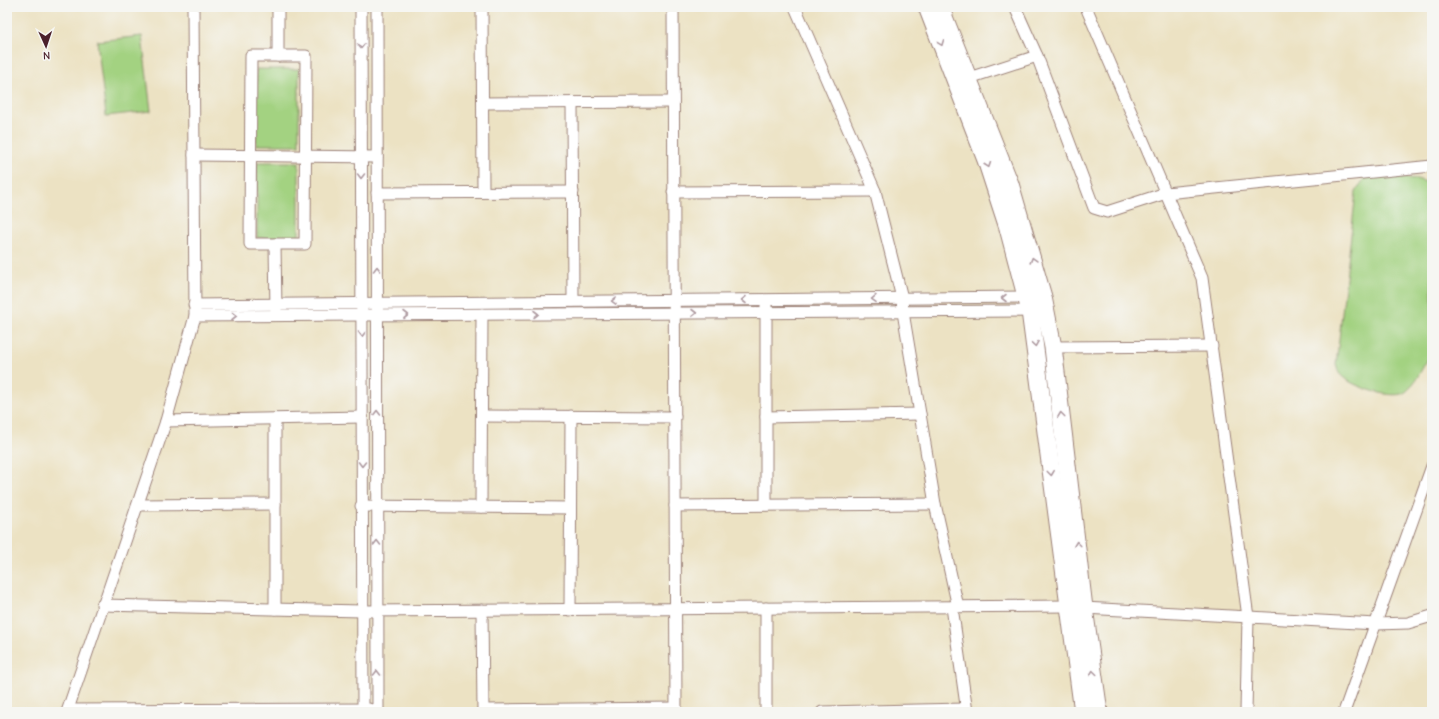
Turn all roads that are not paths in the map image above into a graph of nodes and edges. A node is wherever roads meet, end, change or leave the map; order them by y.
1 (193, 7) edge
2 (278, 7) edge
3 (361, 7) edge
4 (377, 7) edge
5 (482, 7) edge
6 (672, 7) edge
7 (795, 7) edge
8 (927, 7) edge
9 (940, 7) edge
10 (1015, 7) edge
11 (1086, 7) edge
12 (278, 56) junction
13 (1036, 56) junction
14 (969, 78) junction
15 (673, 102) junction
16 (482, 103) junction
17 (572, 103) junction
18 (194, 155) junction
19 (250, 156) junction
20 (306, 157) junction
21 (361, 157) junction
22 (377, 157) junction
23 (1432, 166) edge
24 (875, 191) junction
25 (483, 192) junction
26 (573, 192) junction
27 (674, 192) junction
28 (377, 193) junction
29 (1166, 193) junction
30 (275, 244) junction
31 (902, 298) junction
32 (674, 300) junction
33 (766, 300) junction
34 (573, 301) junction
35 (362, 303) junction
36 (377, 303) junction
37 (276, 304) junction
38 (1036, 304) junction
39 (195, 310) junction
40 (766, 312) junction
41 (903, 312) junction
42 (674, 313) junction
43 (482, 314) junction
44 (362, 315) junction
45 (377, 315) junction
46 (276, 316) junction
47 (1212, 346) junction
48 (1053, 347) junction
49 (920, 414) junction
50 (482, 416) junction
51 (571, 416) junction
52 (362, 417) junction
53 (674, 417) junction
54 (766, 417) junction
55 (275, 419) junction
56 (166, 421) junction
57 (1432, 466) edge
58 (275, 504) junction
59 (935, 504) junction
60 (138, 505) junction
61 (766, 505) junction
62 (361, 506) junction
63 (377, 506) junction
64 (675, 506) junction
65 (481, 507) junction
66 (570, 508) junction
67 (102, 606) junction
68 (955, 607) junction
69 (1076, 607) junction
70 (766, 608) junction
71 (275, 609) junction
72 (676, 609) junction
73 (482, 610) junction
74 (570, 610) junction
75 (362, 611) junction
76 (377, 611) junction
77 (1432, 616) edge
78 (1248, 617) junction
79 (1376, 624) junction
80 (363, 710) edge
81 (378, 710) edge
82 (676, 710) edge
83 (68, 711) edge
84 (159, 711) edge
85 (276, 711) edge
86 (483, 711) edge
87 (568, 711) edge
88 (967, 711) edge
89 (766, 712) edge
90 (822, 712) edge
91 (1083, 712) edge
92 (1099, 712) edge
93 (1246, 712) edge
94 (1344, 712) edge

1 - 18 street
2 - 12 street
3 -> 21 street
4 - 22 street
5 - 16 street
6 - 15 street
7 - 24 street
8 -> 38 highway
9 - 14 highway
10 - 13 street
11 - 29 street
12 - 19 street
12 - 20 street
13 - 14 street
13 - 29 street
38 -> 14 highway
15 - 17 street
15 - 27 street
16 - 17 street
16 - 25 street
17 - 26 street
18 - 19 street
18 - 39 street
19 - 20 street
19 - 30 street
20 - 21 street
20 - 30 street
21 - 22 street
21 -> 35 street
22 - 28 street
23 - 29 street
24 - 27 street
24 - 31 street
25 - 26 street
25 - 28 street
26 - 34 street
27 - 32 street
36 -> 28 street
29 - 47 street
30 - 37 street
31 -> 33 street
38 -> 31 street
31 - 41 street
33 -> 32 street
32 -> 34 street
32 - 42 street
33 - 40 street
34 - 36 street
35 - 36 street
35 - 37 street
35 - 44 street
36 - 45 street
37 - 39 street
37 - 46 street
38 - 41 street
38 - 48 highway
38 -> 69 highway
39 -> 46 street
39 - 56 street
40 - 41 street
42 -> 40 street
40 - 54 street
41 - 49 street
43 -> 42 street
42 - 53 street
45 -> 43 street
43 - 50 street
44 - 45 street
44 - 46 street
44 -> 52 street
63 -> 45 street
47 - 48 street
47 - 78 street
69 -> 48 highway
49 - 54 street
49 - 59 street
50 - 51 street
50 - 65 street
51 - 53 street
51 - 66 street
52 - 55 street
52 -> 62 street
53 - 64 street
54 - 61 street
55 - 56 street
55 - 58 street
56 - 60 street
57 - 79 street
58 - 60 street
58 - 71 street
59 - 61 street
59 - 68 street
60 - 67 street
61 - 64 street
62 - 63 street
62 - 75 street
63 - 65 street
76 -> 63 street
64 - 72 street
65 - 66 street
66 - 74 street
67 - 71 street
67 - 83 street
68 - 69 street
68 - 70 street
68 - 88 street
69 - 78 street
69 - 91 highway
92 -> 69 highway
70 - 72 street
70 - 89 street
71 - 75 street
72 - 74 street
72 - 82 street
73 - 74 street
73 - 76 street
73 - 86 street
75 - 76 street
75 - 80 street
81 -> 76 street
77 - 79 street
78 - 79 street
78 - 93 street
79 - 94 street
80 - 81 street
80 - 85 street
82 - 87 street
83 - 84 street
84 - 85 street
86 - 87 street
88 - 90 street

